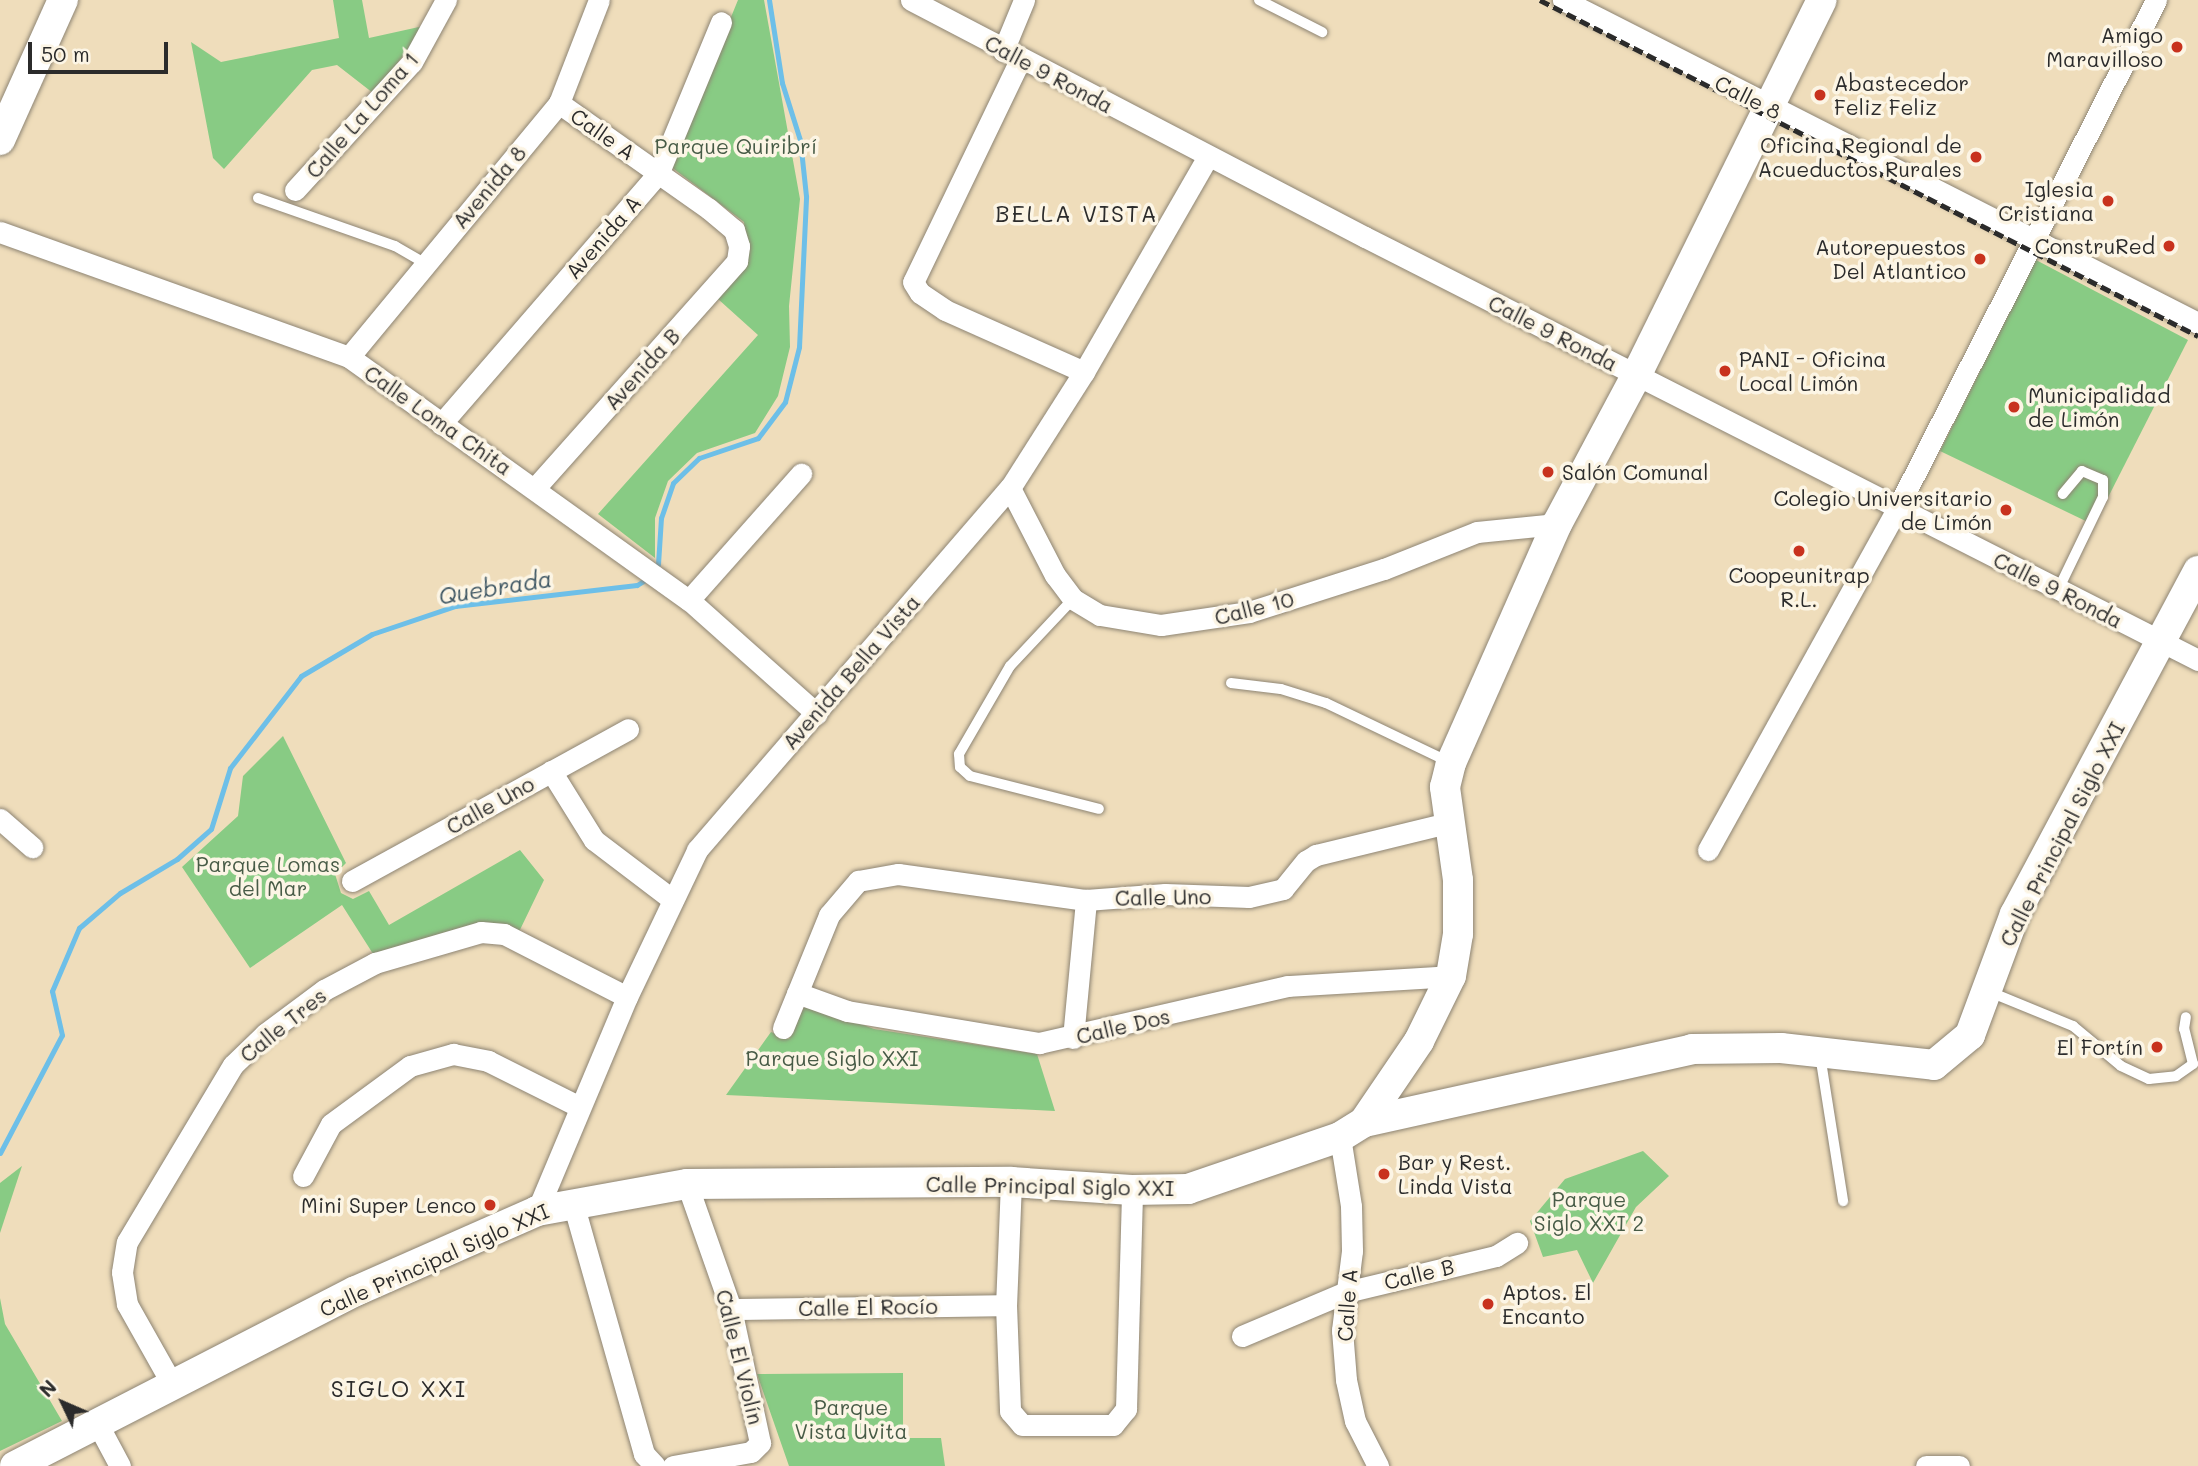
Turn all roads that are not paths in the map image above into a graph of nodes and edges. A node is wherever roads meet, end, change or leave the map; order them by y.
1 (63, 0) edge
2 (446, 0) edge
3 (599, 0) edge
4 (911, 0) edge
5 (1024, 0) edge
6 (1259, 0) edge
7 (1563, 0) edge
8 (1822, 0) edge
9 (2157, 0) edge
10 (721, 22) dead end
11 (1322, 32) dead end
12 (1012, 55) junction
13 (559, 103) junction
14 (1768, 107) junction
15 (0, 140) edge
16 (1208, 156) junction
17 (659, 172) junction
18 (295, 190) dead end
19 (258, 198) dead end
20 (0, 232) edge
21 (2036, 243) junction
22 (739, 246) joint
23 (426, 264) junction
24 (2198, 323) edge
25 (349, 357) junction
26 (1084, 372) junction
27 (1636, 376) junction
28 (441, 424) junction
29 (801, 474) dead end
30 (535, 488) junction
31 (1010, 488) junction
32 (2063, 494) dead end
33 (1898, 507) junction
34 (1557, 524) junction
35 (2198, 571) edge
36 (2058, 590) junction
37 (1073, 599) junction
38 (689, 600) junction
39 (2160, 643) junction
40 (2198, 660) edge
41 (1231, 682) dead end
42 (817, 714) junction
43 (628, 729) dead end
44 (1451, 764) junction
45 (551, 771) junction
46 (1100, 809) dead end
47 (0, 819) edge
48 (1451, 822) junction
49 (32, 847) dead end
50 (1708, 850) dead end
51 (352, 881) dead end
52 (673, 900) junction
53 (1086, 900) junction
54 (1451, 976) junction
55 (1987, 991) junction
56 (797, 993) junction
57 (627, 998) junction
58 (2186, 1017) dead end
59 (783, 1028) dead end
60 (1073, 1038) junction
61 (1819, 1051) junction
62 (580, 1107) junction
63 (1352, 1130) junction
64 (303, 1176) dead end
65 (1011, 1182) junction
66 (687, 1184) junction
67 (1132, 1190) junction
68 (1843, 1201) dead end
69 (573, 1203) junction
70 (537, 1210) junction
71 (1517, 1243) dead end
72 (1346, 1292) junction
73 (1006, 1305) junction
74 (731, 1309) junction
75 (1242, 1336) dead end
76 (172, 1384) junction
77 (96, 1421) junction
78 (15, 1466) edge
79 (120, 1466) edge
80 (655, 1466) edge
81 (673, 1466) edge
82 (1378, 1466) edge
83 (1926, 1466) edge
84 (1959, 1466) edge

1 - 15 street
2 - 18 street, Calle La Loma 1
3 - 13 street, Avenida 8
4 - 12 street, Calle 9 Ronda
5 - 12 street
6 - 11 lane
7 - 14 street, Calle 8
8 - 14 street
9 - 21 street
10 - 17 street, Avenida A
12 - 16 street, Calle 9 Ronda
12 - 26 street
13 - 17 street, Calle A
13 - 23 street, Avenida 8
14 - 21 street, Calle 8
14 - 27 street
16 - 26 street, Avenida Bella Vista
16 - 27 street, Calle 9 Ronda
17 - 22 street, Calle A
17 - 28 street, Avenida A
19 - 23 lane
20 - 25 street, Calle Loma Chita
21 - 24 street, Calle 8
21 - 33 street
22 - 30 street, Avenida B
23 - 25 street, Avenida 8
25 - 28 street, Calle Loma Chita
26 - 31 street, Avenida Bella Vista
27 - 33 street, Calle 9 Ronda
27 - 34 street
28 - 30 street, Calle Loma Chita
29 - 38 street
30 - 38 street, Calle Loma Chita
31 - 37 street, Calle 10
31 - 42 street, Avenida Bella Vista
32 - 36 lane
33 - 36 street, Calle 9 Ronda
33 - 50 street
34 - 37 street, Calle 10
34 - 44 street
35 - 39 street, Calle Principal Siglo XXI
36 - 39 street, Calle 9 Ronda
37 - 46 lane
38 - 42 street, Calle Loma Chita
39 - 40 street, Calle 9 Ronda
39 - 55 street, Calle Principal Siglo XXI
41 - 44 lane
42 - 52 street, Avenida Bella Vista
43 - 45 street, Calle Uno
44 - 48 street
45 - 51 street, Calle Uno
45 - 52 street
47 - 49 street
48 - 53 street, Calle Uno
48 - 54 street
52 - 57 street, Avenida Bella Vista
53 - 56 street, Calle Uno
53 - 60 street
54 - 60 street, Calle Dos
54 - 63 street
55 - 58 lane
55 - 61 street, Calle Principal Siglo XXI
56 - 59 street
56 - 60 street, Calle Dos
57 - 62 street, Avenida Bella Vista
57 - 76 street, Calle Tres
61 - 63 street, Calle Principal Siglo XXI
61 - 68 lane
62 - 64 street
62 - 70 street, Avenida Bella Vista
63 - 67 street, Calle Principal Siglo XXI
63 - 72 street, Calle A
65 - 66 street, Calle Principal Siglo XXI
65 - 67 street, Calle Principal Siglo XXI
65 - 73 street
66 - 69 street, Calle Principal Siglo XXI
66 - 74 street, Calle El Violín
67 - 73 street
69 - 70 street, Calle Principal Siglo XXI
69 - 80 street
70 - 76 street, Calle Principal Siglo XXI
71 - 72 street, Calle B
72 - 75 street, Calle B
72 - 82 street, Calle A
73 - 74 street, Calle El Rocío
74 - 81 street, Calle El Violín
76 - 77 street, Calle Principal Siglo XXI
77 - 78 street, Calle Principal Siglo XXI
77 - 79 street
83 - 84 street

